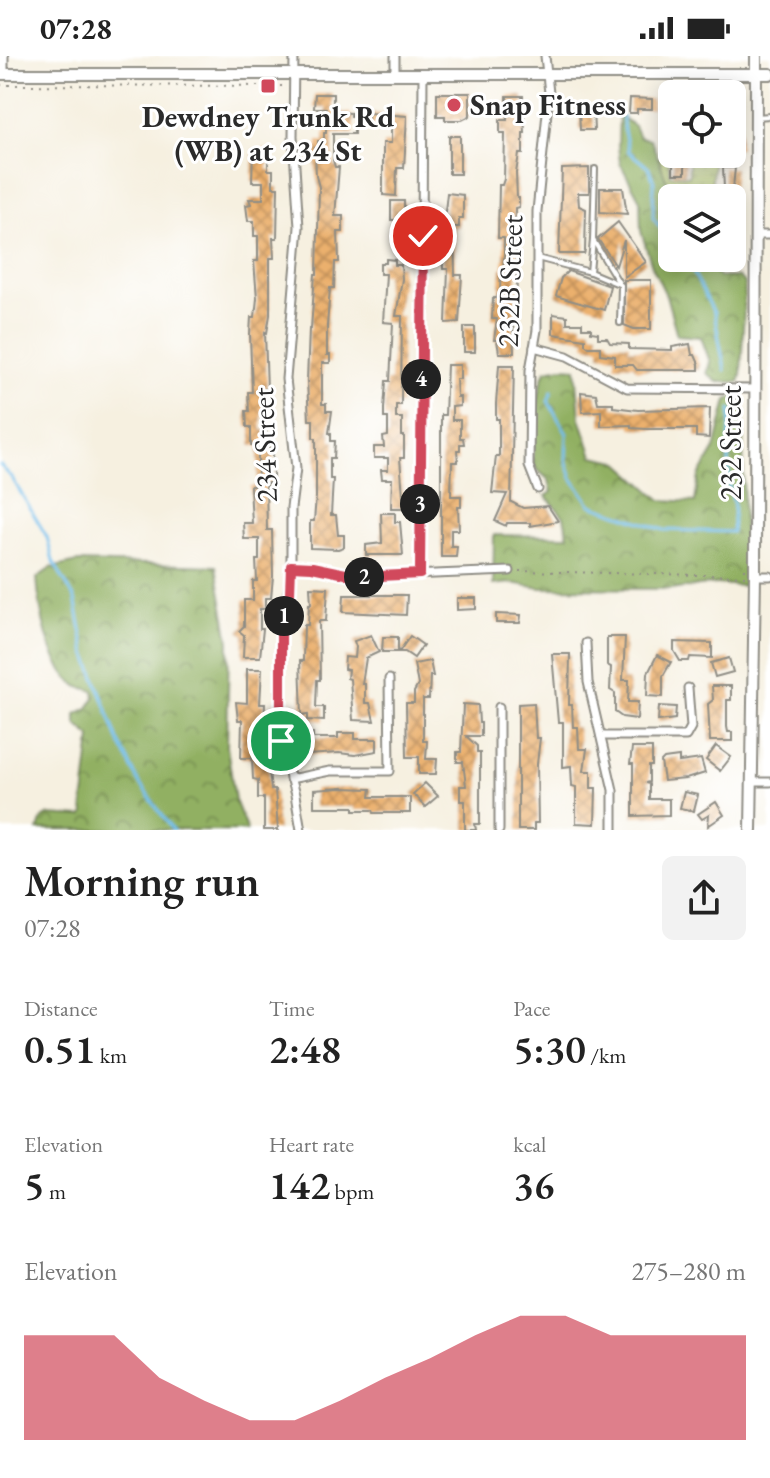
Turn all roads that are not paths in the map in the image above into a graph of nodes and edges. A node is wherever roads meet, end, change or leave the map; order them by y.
1 (3, 56) edge
2 (294, 56) edge
3 (395, 56) edge
4 (545, 56) edge
5 (756, 56) edge
6 (423, 74) junction
7 (547, 74) junction
8 (756, 74) junction
9 (770, 74) edge
10 (294, 75) junction
11 (395, 75) junction
12 (1, 78) edge
13 (770, 116) edge
14 (756, 117) junction
15 (595, 169) dead end
16 (757, 235) junction
17 (770, 235) edge
18 (593, 240) junction
19 (537, 258) junction
20 (590, 272) junction
21 (621, 285) junction
22 (620, 323) dead end
23 (534, 347) junction
24 (755, 389) junction
25 (538, 489) dead end
26 (291, 566) junction
27 (510, 571) road end
28 (420, 574) junction
29 (750, 576) junction
30 (770, 576) edge
31 (586, 643) dead end
32 (389, 679) dead end
33 (688, 688) dead end
34 (499, 707) dead end
35 (601, 736) junction
36 (290, 779) junction
37 (751, 782) junction
38 (770, 782) edge
39 (301, 830) edge
40 (499, 830) edge
41 (613, 830) edge
42 (751, 830) edge

1 - 12 street
2 - 10 street, 234 Street
3 - 11 street
4 - 7 street, 232B Street
5 - 8 main road, 232 Street
6 - 7 main road
6 - 11 main road
6 - 28 street
7 - 8 main road
7 - 19 street, 232B Street
8 - 9 main road
8 - 14 main road, 232 Street
10 - 11 main road
10 - 12 main road
10 - 26 street, 234 Street
13 - 14 lane
14 - 16 main road, 232 Street
15 - 18 lane
16 - 17 street
16 - 24 main road, 232 Street
18 - 20 lane
18 - 21 lane
19 - 20 lane
19 - 23 street, 232B Street
20 - 21 lane
21 - 22 lane
23 - 24 street
23 - 25 street, 232B Street
24 - 29 main road, 232 Street
26 - 28 street
26 - 36 street, 234 Street
27 - 28 street
29 - 30 street
29 - 37 main road, 232 Street
31 - 35 street
32 - 36 street
33 - 35 street
34 - 40 street
35 - 41 street
36 - 39 street, 234 Street
37 - 38 street
37 - 42 main road, 232 Street

